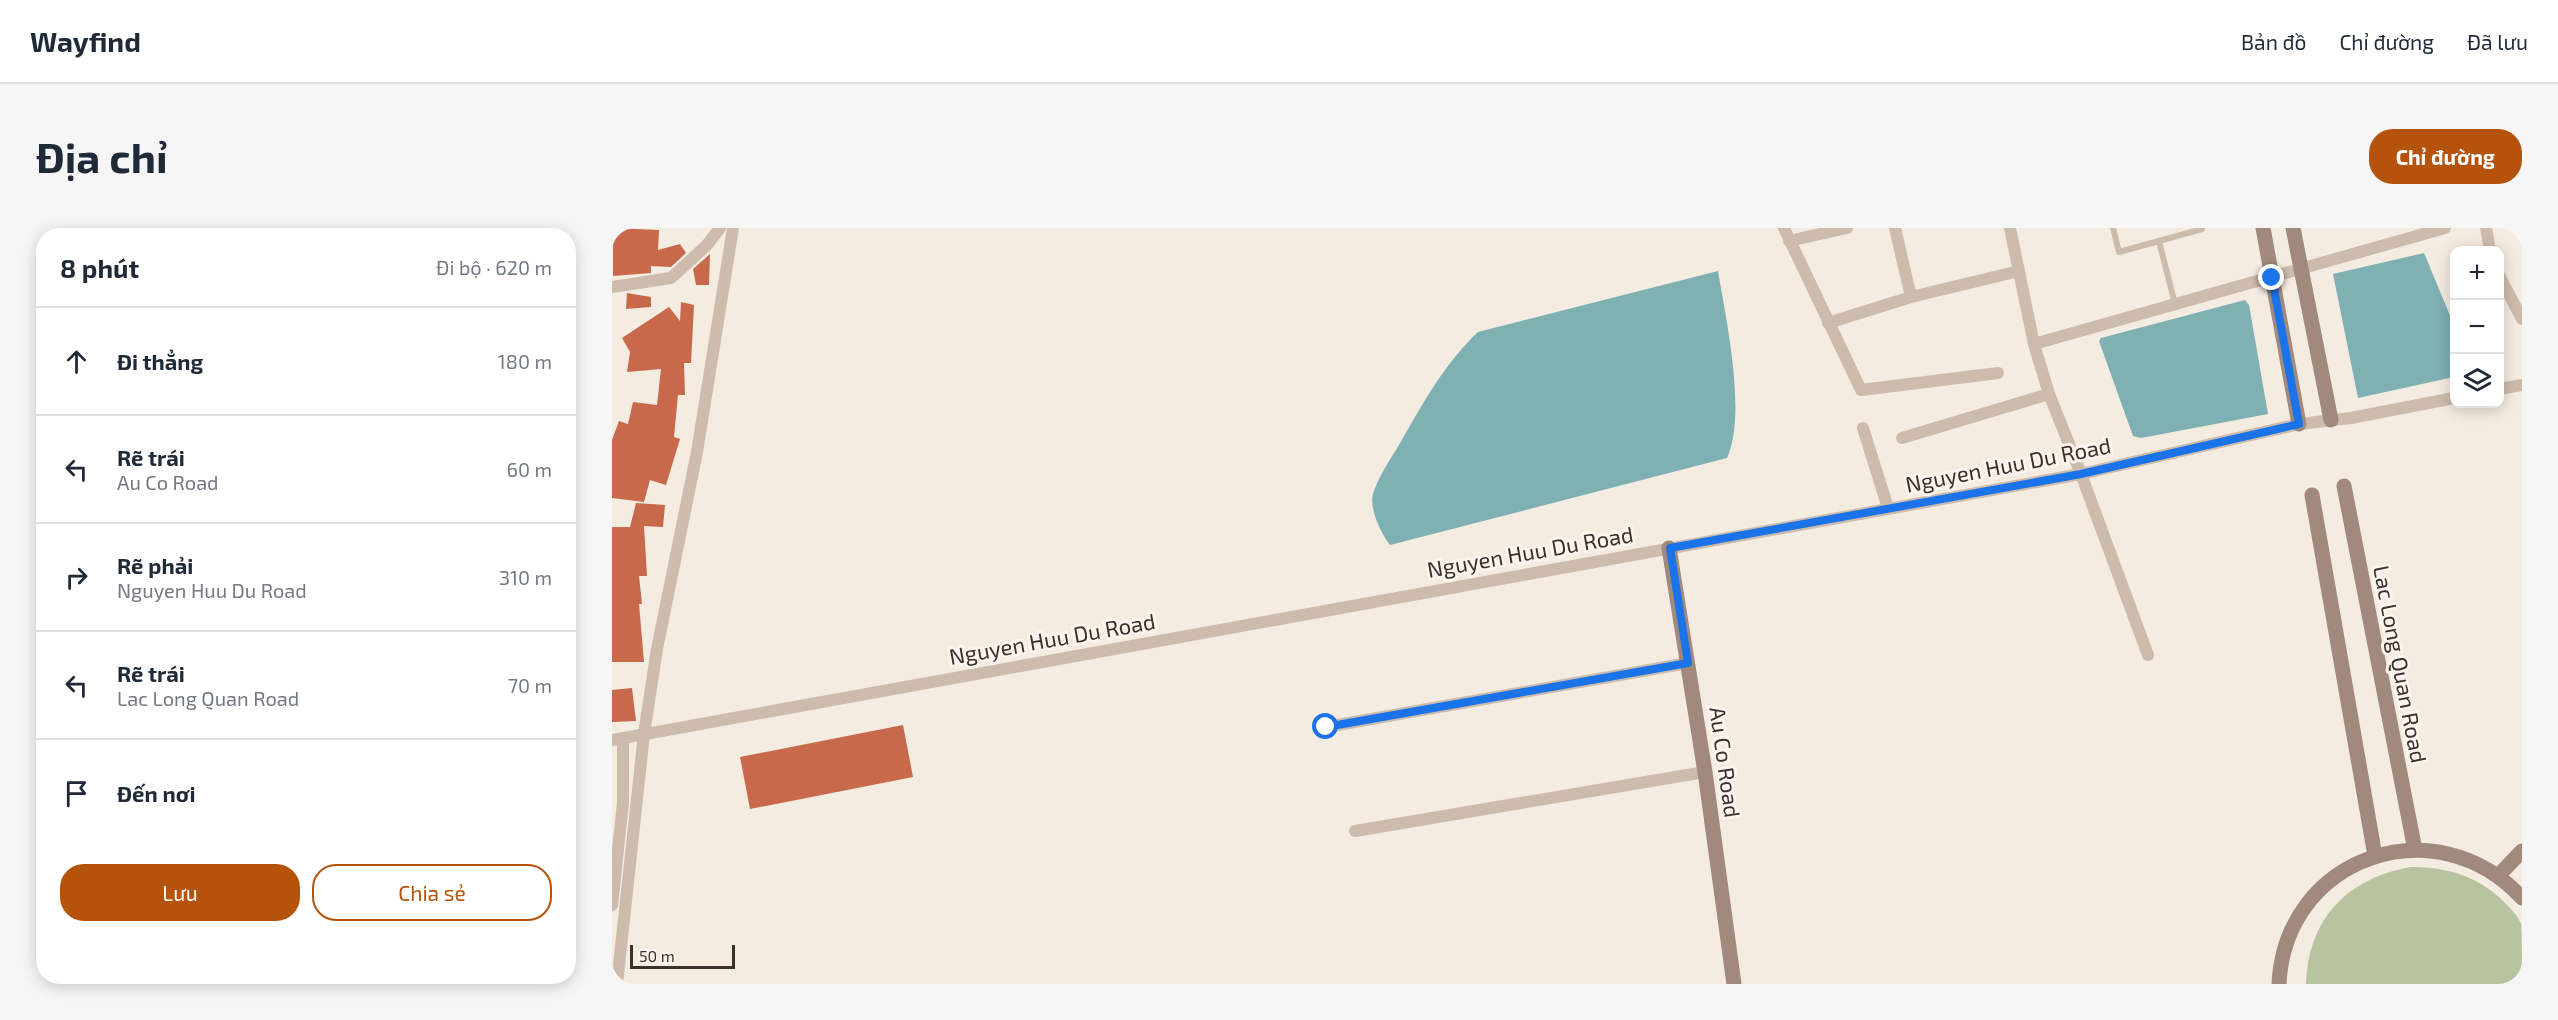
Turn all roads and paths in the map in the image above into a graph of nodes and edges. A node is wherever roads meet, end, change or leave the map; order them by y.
1 (720, 228) edge
2 (733, 228) edge
3 (1784, 228) edge
4 (1847, 228) edge
5 (1895, 228) edge
6 (2010, 228) edge
7 (2113, 228) edge
8 (2263, 228) edge
9 (2293, 228) edge
10 (2445, 228) edge
11 (2486, 228) edge
12 (2202, 229) edge
13 (2159, 241) junction
14 (1789, 242) junction
15 (2489, 246) edge
16 (2301, 270) junction
17 (2019, 271) junction
18 (2272, 278) junction
19 (2504, 286) edge
20 (612, 287) edge
21 (1911, 297) junction
22 (2175, 304) junction
23 (2522, 320) edge
24 (1828, 323) junction
25 (2034, 344) junction
26 (1998, 373) dead end
27 (2522, 385) edge
28 (2504, 389) edge
29 (2049, 394) junction
30 (2450, 399) edge
31 (2331, 420) junction
32 (2299, 424) junction
33 (1863, 428) dead end
34 (1902, 438) dead end
35 (2081, 474) junction
36 (2344, 486) dead end
37 (2312, 495) dead end
38 (1888, 508) junction
39 (1670, 548) junction
40 (2148, 656) dead end
41 (1688, 663) junction
42 (1326, 727) dead end
43 (644, 734) junction
44 (618, 739) edge
45 (1705, 772) junction
46 (1355, 831) dead end
47 (2415, 850) junction
48 (2522, 851) edge
49 (2375, 856) junction
50 (2498, 876) junction
51 (2522, 898) edge
52 (612, 905) edge
53 (617, 984) edge
54 (1734, 984) edge
55 (2278, 984) edge

1 - 20 street
2 - 43 street
3 - 14 street
4 - 14 street
5 - 21 street
6 - 17 street
7 - 13 lane
8 - 18 main road
9 - 16 main road
10 - 16 street
11 - 15 street
12 - 13 lane
13 - 22 lane
14 - 24 street
16 - 18 street
16 - 31 main road
17 - 21 street
17 - 25 street
18 - 22 street
18 - 32 main road
19 - 23 street
21 - 24 street
22 - 25 street
24 - 26 street
25 - 29 street
27 - 28 street
29 - 34 street
29 - 35 street
30 - 31 street, Nguyen Huu Du Road
31 - 32 street, Nguyen Huu Du Road
32 - 35 street, Nguyen Huu Du Road
33 - 38 street
35 - 38 street, Nguyen Huu Du Road
35 - 40 street
36 - 47 main road, Lac Long Quan Road
37 - 49 main road
38 - 39 street, Nguyen Huu Du Road
39 - 41 main road, Au Co Road
39 - 43 street, Nguyen Huu Du Road
41 - 42 street
41 - 45 main road, Au Co Road
43 - 44 street, Nguyen Huu Du Road
43 - 53 street
44 - 52 street
45 - 46 street
45 - 54 main road, Au Co Road
47 - 49 main road
47 - 50 main road
48 - 50 main road
49 - 55 main road
50 - 51 main road

